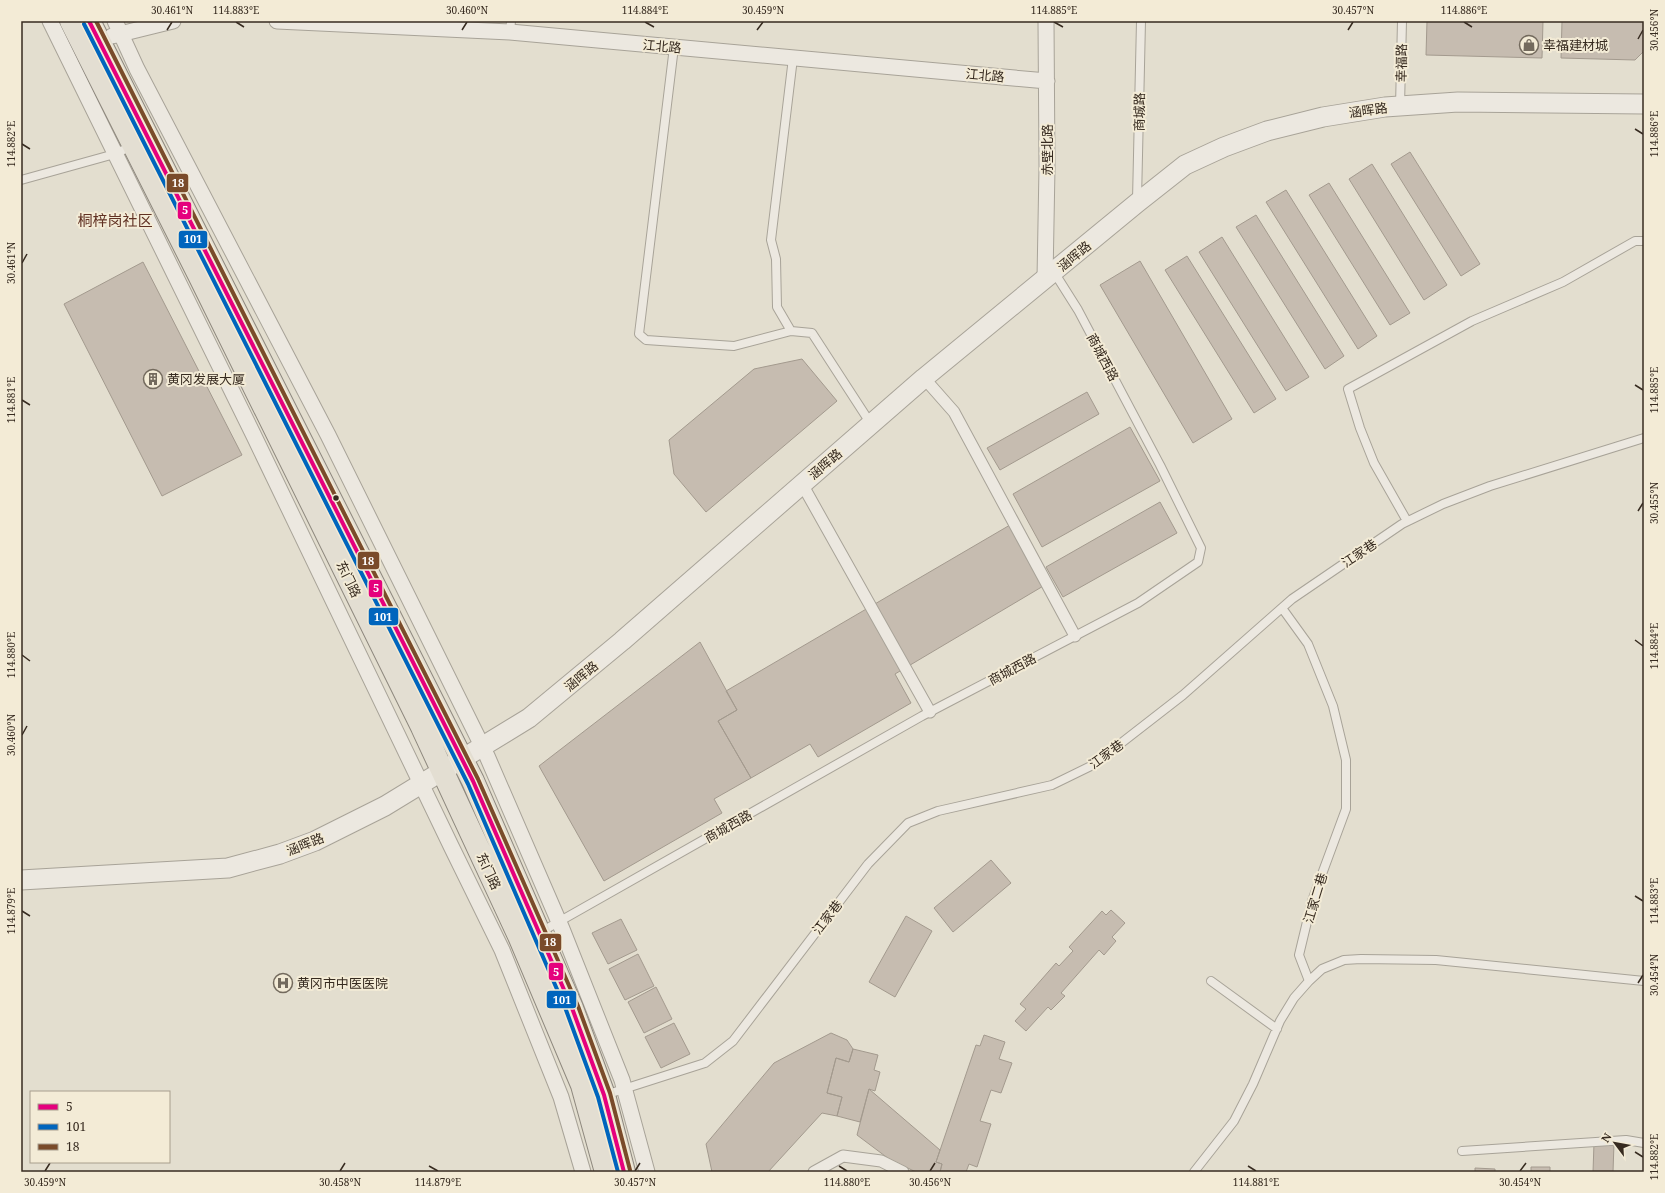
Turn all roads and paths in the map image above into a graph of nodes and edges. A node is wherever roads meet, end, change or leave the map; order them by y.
1 (50, 21) edge
2 (71, 21) edge
3 (173, 21) edge
4 (277, 21) edge
5 (1046, 21) edge
6 (1141, 21) edge
7 (1402, 21) edge
8 (510, 26) edge
9 (118, 27) edge
10 (94, 30) edge
11 (674, 47) junction
12 (793, 58) junction
13 (1047, 81) junction
14 (1644, 104) edge
15 (1400, 106) junction
16 (124, 150) junction
17 (21, 180) edge
18 (1136, 203) junction
19 (1644, 241) edge
20 (1049, 276) junction
21 (791, 331) junction
22 (924, 378) junction
23 (871, 424) junction
24 (1644, 438) edge
25 (802, 484) junction
26 (1407, 521) junction
27 (1282, 608) junction
28 (1075, 636) junction
29 (930, 712) junction
30 (482, 747) junction
31 (462, 760) junction
32 (443, 772) junction
33 (421, 785) junction
34 (21, 880) edge
35 (558, 922) junction
36 (538, 933) junction
37 (1211, 981) dead end
38 (1309, 981) junction
39 (1644, 981) edge
40 (1277, 1029) junction
41 (614, 1092) junction
42 (1644, 1142) edge
43 (1462, 1150) dead end
44 (583, 1172) edge
45 (606, 1172) edge
46 (624, 1172) edge
47 (647, 1172) edge
48 (814, 1172) edge
49 (903, 1172) edge
50 (1194, 1172) edge

1 - 16 street
2 - 16 main road, 东门路
3 - 9 street
4 - 8 street, 江北路
5 - 13 street, 赤壁北路
6 - 18 lane, 商城路
7 - 15 lane, 幸福路
8 - 11 street, 江北路
9 - 10 street
9 - 30 street
10 - 31 main road, 东门路
11 - 12 street, 江北路
11 - 21 lane
12 - 13 street, 江北路
12 - 21 lane
13 - 20 street, 赤壁北路
14 - 15 street, 涵晖路
15 - 18 street, 涵晖路
16 - 17 lane
16 - 32 main road, 东门路
16 - 33 street
18 - 20 street, 涵晖路
19 - 26 lane
20 - 22 street, 涵晖路
20 - 28 lane, 商城西路
21 - 23 lane
22 - 23 street, 涵晖路
22 - 28 street
23 - 25 street, 涵晖路
24 - 26 lane, 江家巷
25 - 29 street
25 - 30 street, 涵晖路
26 - 27 lane, 江家巷
27 - 38 lane, 江家二巷
27 - 41 lane, 江家巷
28 - 29 lane, 商城西路
29 - 35 lane, 商城西路
30 - 31 street, 涵晖路
30 - 35 street
31 - 32 street, 涵晖路
31 - 36 main road, 东门路
32 - 33 street, 涵晖路
32 - 45 main road, 东门路
33 - 34 street, 涵晖路
33 - 44 street
35 - 36 lane, 商城西路
35 - 41 street
36 - 41 main road, 东门路
37 - 40 lane
38 - 39 lane
38 - 40 lane
40 - 50 lane
41 - 46 main road, 东门路
41 - 47 street
42 - 43 lane
48 - 49 street

